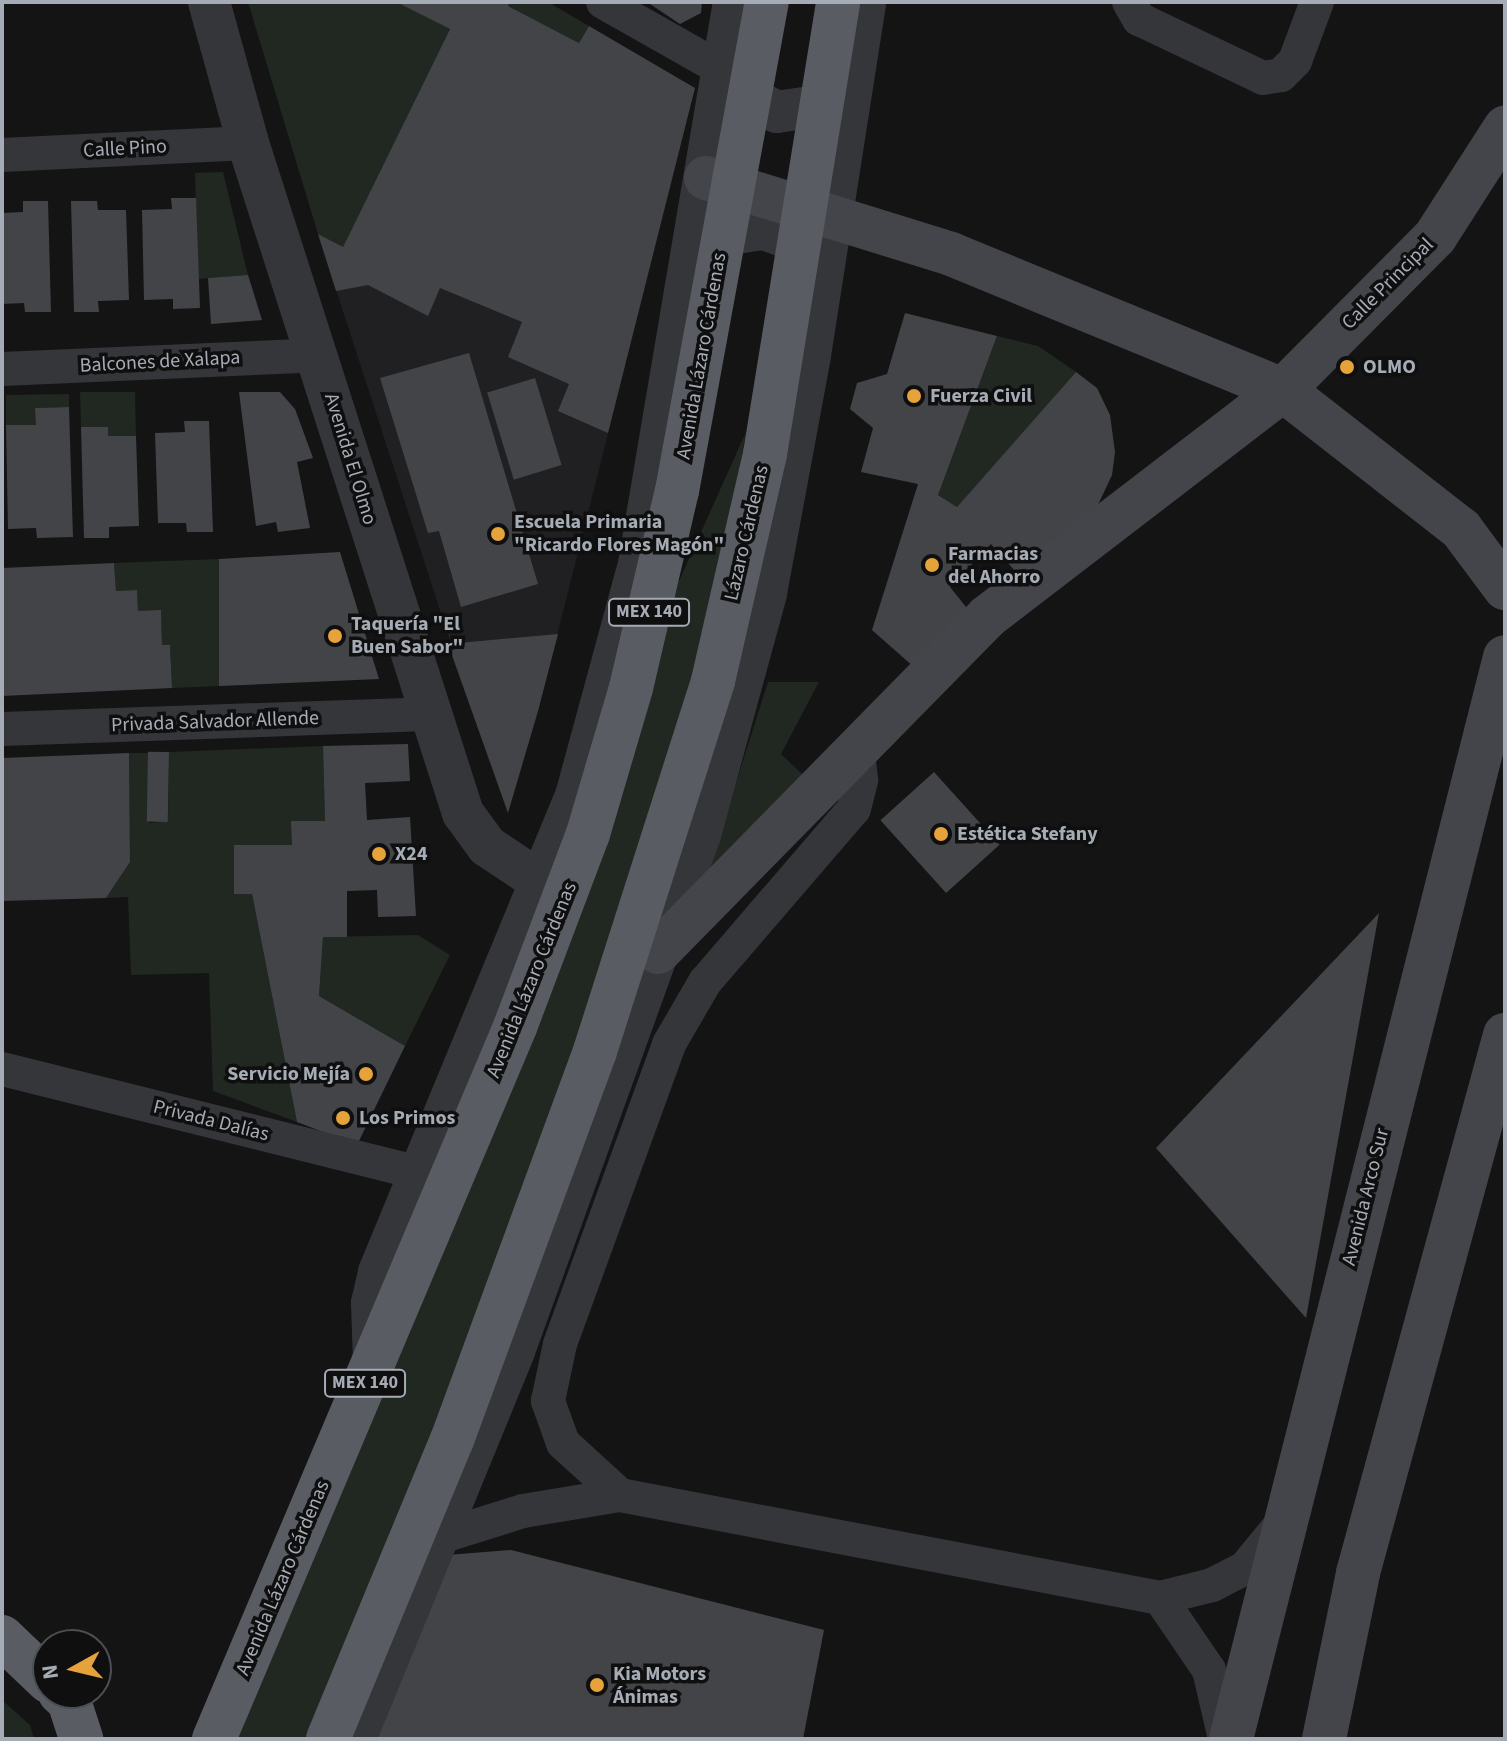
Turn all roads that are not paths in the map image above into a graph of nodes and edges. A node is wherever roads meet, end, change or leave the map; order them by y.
1 (209, 2) edge
2 (603, 2) edge
3 (734, 2) edge
4 (767, 2) edge
5 (838, 2) edge
6 (865, 2) edge
7 (1129, 2) edge
8 (1317, 2) edge
9 (723, 70) junction
10 (851, 92) junction
11 (1505, 128) edge
12 (248, 143) junction
13 (2, 155) edge
14 (720, 181) junction
15 (831, 213) junction
16 (696, 239) junction
17 (822, 273) junction
18 (318, 355) junction
19 (2, 369) edge
20 (1283, 390) junction
21 (1505, 588) edge
22 (1505, 657) edge
23 (428, 714) junction
24 (2, 729) edge
25 (858, 750) junction
26 (541, 882) junction
27 (658, 952) junction
28 (1505, 1035) edge
29 (2, 1069) edge
30 (419, 1173) junction
31 (374, 1361) junction
32 (620, 1495) junction
33 (1282, 1523) junction
34 (437, 1538) junction
35 (1160, 1598) junction
36 (2, 1637) edge
37 (32, 1666) edge
38 (72, 1709) edge
39 (81, 1739) edge
40 (214, 1739) edge
41 (328, 1739) edge
42 (355, 1739) edge
43 (1228, 1739) edge
44 (1324, 1739) edge

1 - 12 street, Avenida El Olmo
2 - 9 street
3 - 9 street
4 - 14 highway, MEX 140, bridge
5 - 41 highway, Lázaro Cárdenas, bridge
6 - 10 street
7 - 8 street
9 - 10 street
9 - 14 street
10 - 15 street
11 - 20 main road, Calle Principal
12 - 13 street, Calle Pino
12 - 18 street, Avenida El Olmo
14 - 15 main road
14 - 16 street
14 - 31 highway, Avenida Lázaro Cárdenas / MEX 140, bridge
15 - 17 street
15 - 20 main road
16 - 17 street
16 - 26 street
17 - 27 street
18 - 19 street, Balcones de Xalapa
18 - 23 street, Avenida El Olmo
20 - 21 main road
20 - 25 main road, Calle Principal
22 - 33 main road, Avenida Arco Sur
23 - 24 street, Privada Salvador Allende
23 - 26 street, Avenida El Olmo
25 - 27 main road, Calle Principal
25 - 32 street
26 - 30 street
27 - 34 street
28 - 44 main road
29 - 30 street, Privada Dalías
30 - 31 street
31 - 40 highway, Avenida Lázaro Cárdenas / MEX 140
32 - 34 street
32 - 35 street
33 - 35 street
33 - 43 main road, Avenida Arco Sur
34 - 42 street
35 - 43 street
36 - 37 highway
38 - 39 highway

